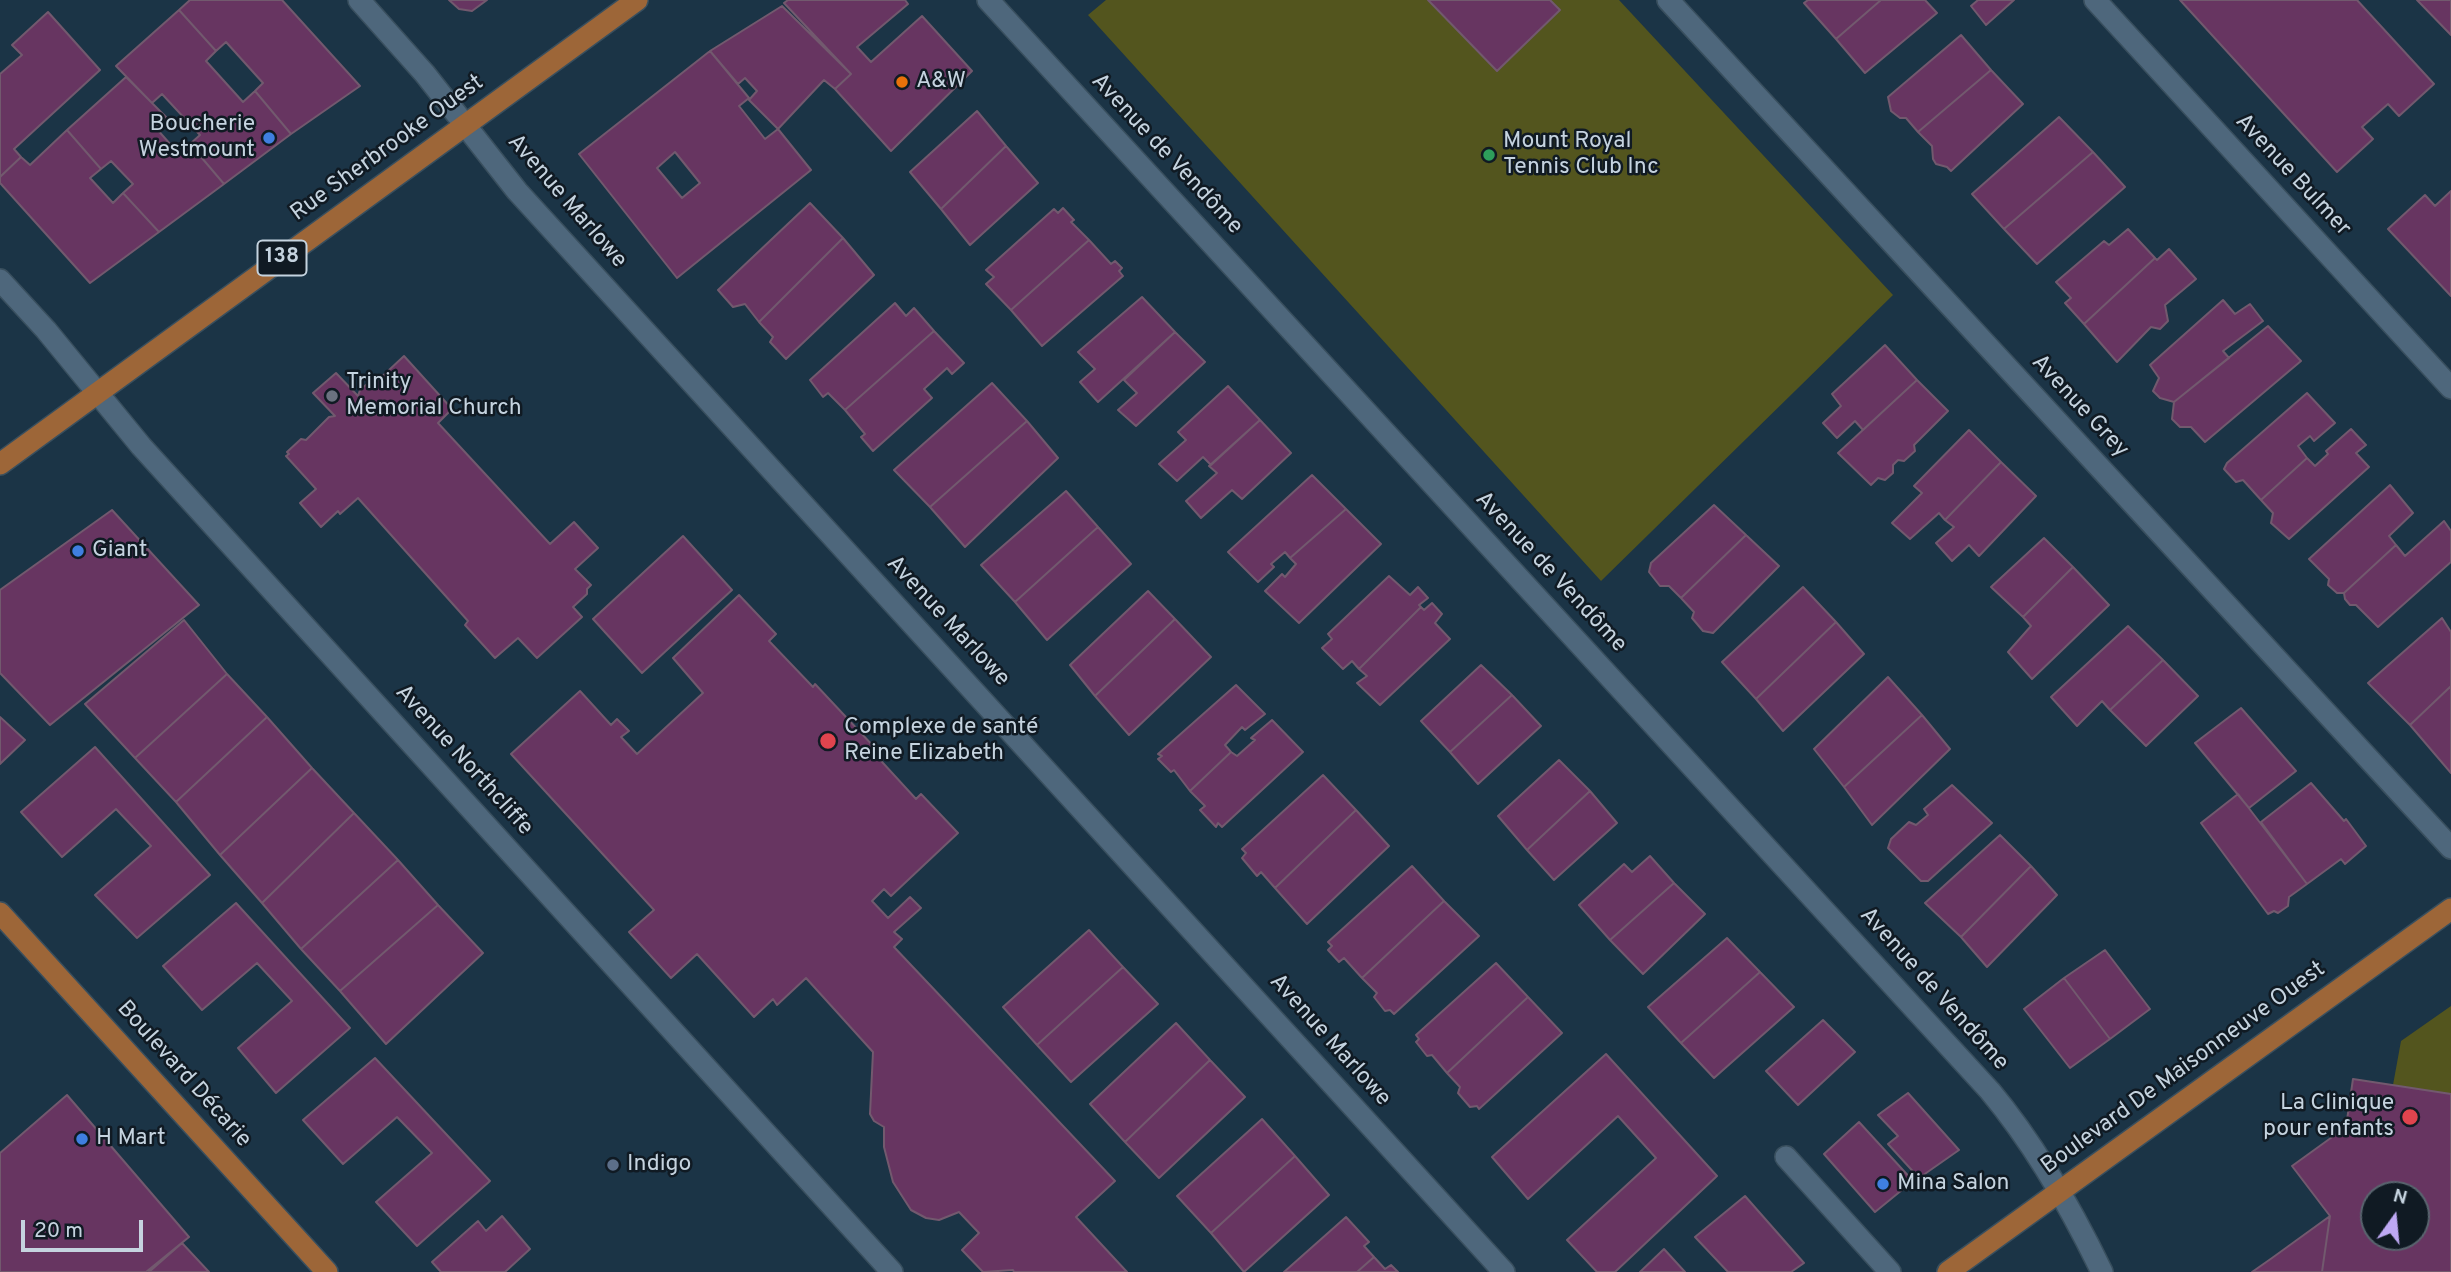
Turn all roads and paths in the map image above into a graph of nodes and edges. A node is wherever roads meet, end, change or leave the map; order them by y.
1 (359, 0) edge
2 (637, 0) edge
3 (988, 0) edge
4 (1668, 0) edge
5 (2095, 0) edge
6 (467, 124) junction
7 (0, 280) edge
8 (2451, 388) edge
9 (98, 392) junction
10 (0, 464) edge
11 (2451, 848) edge
12 (2451, 909) edge
13 (0, 913) edge
14 (1786, 1157) dead end
15 (2060, 1192) junction
16 (327, 1272) edge
17 (892, 1272) edge
18 (1504, 1272) edge
19 (1891, 1272) edge
20 (1948, 1272) edge
21 (2102, 1272) edge

1 - 6 street, Avenue Marlowe
2 - 6 main road, Rue Sherbrooke Ouest / 138
3 - 15 street, Avenue de Vendôme
4 - 11 street, Avenue Grey
5 - 8 street, Avenue Bulmer
6 - 9 main road, Rue Sherbrooke Ouest / 138
6 - 18 street, Avenue Marlowe
7 - 9 street, Avenue Northcliffe
9 - 10 main road, Rue Sherbrooke Ouest / 138
9 - 17 street, Avenue Northcliffe
12 - 15 main road, Boulevard De Maisonneuve Ouest
13 - 16 main road, Boulevard Décarie
14 - 19 street
15 - 20 main road, Boulevard De Maisonneuve Ouest
15 - 21 street, Avenue de Vendôme

